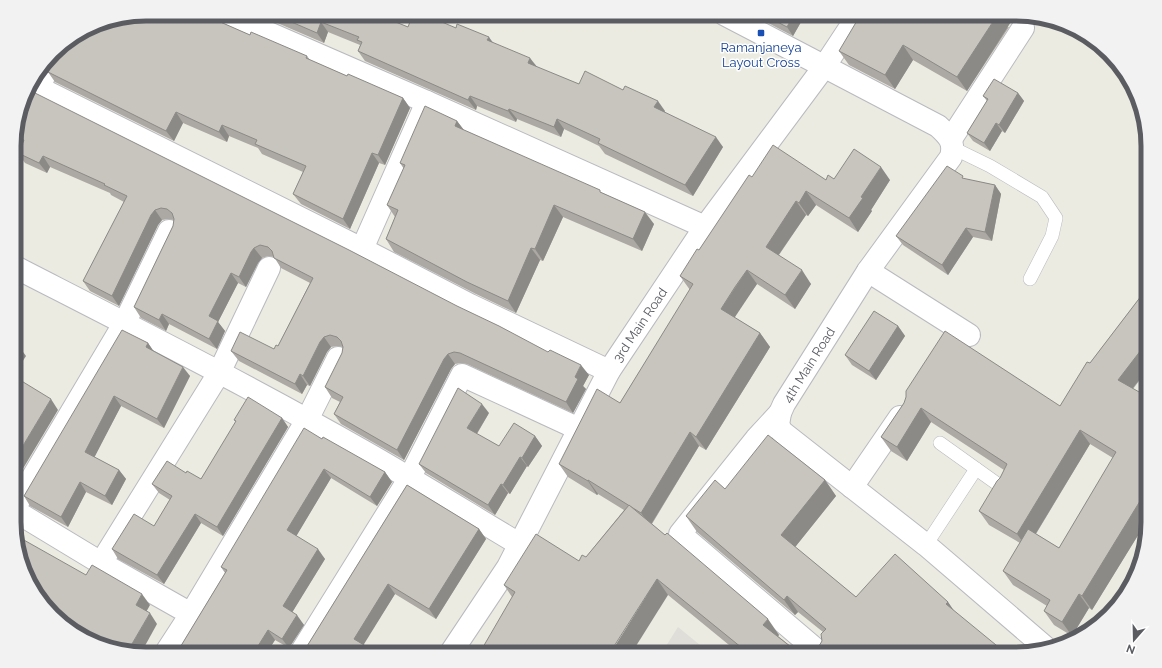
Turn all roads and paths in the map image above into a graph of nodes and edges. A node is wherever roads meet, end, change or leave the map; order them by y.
1 (241, 21) edge
2 (737, 21) edge
3 (854, 21) edge
4 (1023, 28) dead end
5 (824, 67) junction
6 (37, 87) edge
7 (427, 102) junction
8 (952, 144) junction
9 (706, 227) junction
10 (169, 231) edge
11 (362, 249) junction
12 (269, 268) dead end
13 (21, 270) edge
14 (868, 272) junction
15 (1030, 279) dead end
16 (124, 324) junction
17 (968, 335) dead end
18 (338, 358) edge
19 (609, 371) junction
20 (219, 373) junction
21 (904, 410) edge
22 (780, 413) junction
23 (307, 420) junction
24 (579, 429) junction
25 (940, 443) dead end
26 (976, 469) junction
27 (409, 479) junction
28 (852, 487) junction
29 (1003, 488) edge
30 (21, 497) edge
31 (21, 515) edge
32 (519, 544) junction
33 (926, 545) junction
34 (101, 563) junction
35 (191, 614) junction
36 (1042, 644) edge
37 (170, 647) edge
38 (304, 647) edge
39 (455, 647) edge
40 (813, 647) edge

1 - 7 street
2 - 5 street
3 - 5 street, 3rd Main Road
4 - 8 street, 4th Main Road
5 - 8 street
5 - 9 street, 3rd Main Road
6 - 11 street
7 - 9 street
7 - 11 street
8 - 14 street, 4th Main Road
8 - 15 lane
9 - 19 street, 3rd Main Road
10 - 16 street
11 - 19 street
12 - 20 street
13 - 16 street
14 - 17 street
14 - 22 street, 4th Main Road
16 - 20 street
16 - 30 street
18 - 23 street
19 - 24 street, 3rd Main Road
20 - 23 street
20 - 34 street
21 - 28 street
22 - 28 street, 4th Main Road
22 - 40 street
23 - 27 street
23 - 35 street
24 - 27 street
24 - 32 street, 3rd Main Road
25 - 26 lane
26 - 29 lane
26 - 33 lane
27 - 32 street
27 - 38 street
28 - 33 street, 4th Main Road
31 - 34 street
32 - 39 street, 3rd Main Road
33 - 36 street, 4th Main Road
34 - 35 street
35 - 37 street

